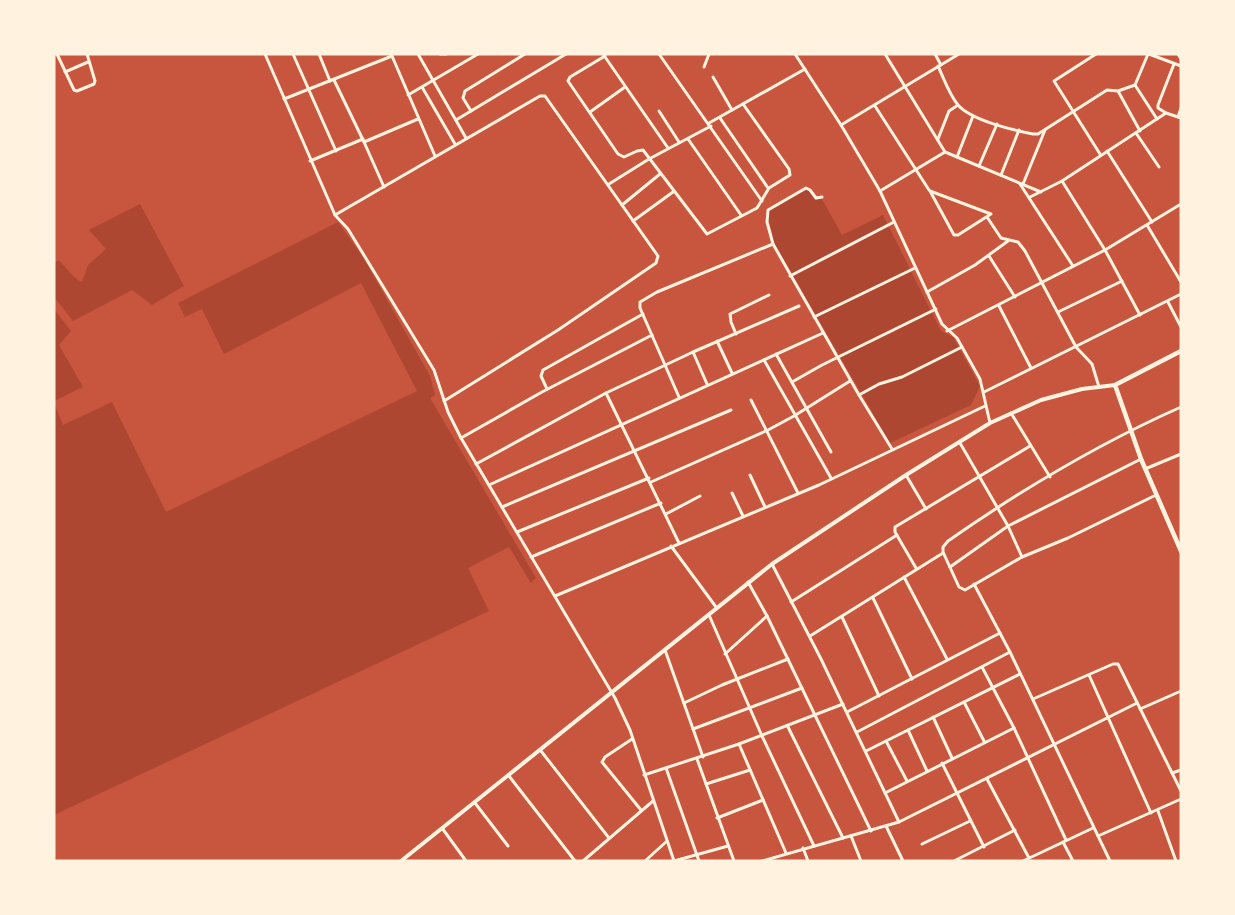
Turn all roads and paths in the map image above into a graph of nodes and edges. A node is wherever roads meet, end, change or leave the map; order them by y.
1 (57, 54) edge
2 (87, 54) edge
3 (265, 54) edge
4 (293, 54) edge
5 (319, 54) edge
6 (418, 54) edge
7 (440, 54) edge
8 (446, 54) edge
9 (478, 54) edge
10 (525, 54) edge
11 (566, 54) edge
12 (659, 54) edge
13 (709, 54) edge
14 (795, 54) edge
15 (885, 54) edge
16 (935, 54) edge
17 (959, 54) edge
18 (1096, 54) edge
19 (1148, 54) edge
20 (1178, 54) edge
21 (391, 55) edge
22 (604, 55) edge
23 (1181, 59) edge
24 (89, 62) junction
25 (1174, 64) junction
26 (940, 66) junction
27 (1181, 66) edge
28 (704, 67) dead end
29 (805, 69) junction
30 (66, 72) junction
31 (713, 77) dead end
32 (433, 80) junction
33 (332, 81) junction
34 (1135, 85) junction
35 (422, 87) junction
36 (626, 87) junction
37 (905, 87) junction
38 (309, 89) junction
39 (1118, 91) junction
40 (408, 95) junction
41 (284, 99) junction
42 (743, 104) junction
43 (958, 105) junction
44 (875, 106) junction
45 (1181, 108) edge
46 (732, 110) junction
47 (471, 111) junction
48 (659, 111) dead end
49 (1073, 111) junction
50 (590, 112) junction
51 (1166, 113) junction
52 (973, 116) junction
53 (1179, 117) edge
54 (418, 118) junction
55 (720, 118) junction
56 (1157, 119) junction
57 (456, 120) junction
58 (997, 124) junction
59 (710, 125) junction
60 (841, 125) junction
61 (1045, 129) junction
62 (1019, 130) junction
63 (1138, 132) junction
64 (466, 138) junction
65 (688, 139) junction
66 (938, 139) junction
67 (364, 141) junction
68 (679, 143) junction
69 (455, 144) junction
70 (668, 148) junction
71 (336, 151) junction
72 (1107, 151) junction
73 (945, 152) junction
74 (1100, 154) junction
75 (435, 156) junction
76 (957, 157) junction
77 (650, 159) junction
78 (310, 161) junction
79 (979, 166) junction
80 (1159, 167) dead end
81 (915, 170) junction
82 (660, 174) junction
83 (1001, 175) junction
84 (1062, 180) junction
85 (609, 184) junction
86 (1021, 184) junction
87 (384, 187) junction
88 (769, 188) junction
89 (930, 191) junction
90 (673, 192) junction
91 (880, 192) junction
92 (1041, 192) junction
93 (822, 197) dead end
94 (1030, 197) junction
95 (762, 201) junction
96 (1181, 204) edge
97 (622, 205) junction
98 (335, 215) junction
99 (741, 215) junction
100 (987, 217) junction
101 (632, 221) junction
102 (894, 222) junction
103 (1152, 222) junction
104 (1147, 225) junction
105 (1008, 241) junction
106 (773, 244) junction
107 (1106, 250) junction
108 (989, 255) junction
109 (1073, 267) junction
110 (915, 268) junction
111 (790, 276) junction
112 (1122, 281) junction
113 (1181, 282) edge
114 (1044, 283) junction
115 (927, 292) junction
116 (1181, 294) edge
117 (769, 295) dead end
118 (1015, 297) junction
119 (1168, 302) junction
120 (799, 306) dead end
121 (999, 306) junction
122 (936, 309) junction
123 (1058, 312) junction
124 (643, 314) junction
125 (1140, 315) junction
126 (814, 317) junction
127 (1181, 327) edge
128 (947, 331) junction
129 (823, 333) junction
130 (736, 334) junction
131 (652, 335) junction
132 (717, 341) junction
133 (962, 347) junction
134 (1076, 347) junction
135 (1181, 351) edge
136 (693, 352) junction
137 (776, 354) junction
138 (837, 357) junction
139 (764, 360) junction
140 (666, 364) junction
141 (1031, 369) junction
142 (732, 373) junction
143 (850, 381) junction
144 (792, 382) junction
145 (707, 384) junction
146 (1115, 385) junction
147 (1099, 387) junction
148 (547, 389) junction
149 (984, 392) junction
150 (606, 393) junction
151 (859, 395) junction
152 (680, 397) junction
153 (751, 400) dead end
154 (444, 401) junction
155 (985, 406) junction
156 (806, 407) junction
157 (1181, 407) edge
158 (731, 410) dead end
159 (1011, 412) junction
160 (794, 416) junction
161 (990, 423) junction
162 (622, 424) junction
163 (768, 430) junction
164 (1131, 430) junction
165 (461, 438) junction
166 (960, 443) junction
167 (1030, 446) junction
168 (892, 449) junction
169 (635, 450) junction
170 (831, 452) dead end
171 (1181, 454) edge
172 (1141, 459) junction
173 (476, 464) junction
174 (1145, 469) junction
175 (750, 474) dead end
176 (906, 475) junction
177 (980, 477) junction
178 (1050, 477) junction
179 (831, 478) junction
180 (650, 480) junction
181 (489, 485) junction
182 (732, 493) dead end
183 (798, 493) junction
184 (700, 495) dead end
185 (1156, 495) junction
186 (661, 503) junction
187 (502, 507) junction
188 (765, 507) junction
189 (997, 508) junction
190 (926, 509) junction
191 (666, 514) junction
192 (743, 517) junction
193 (1008, 526) junction
194 (517, 532) junction
195 (897, 536) junction
196 (679, 543) junction
197 (671, 546) junction
198 (1181, 551) edge
199 (943, 552) junction
200 (531, 557) junction
201 (1022, 557) junction
202 (772, 564) junction
203 (950, 567) junction
204 (916, 568) junction
205 (904, 577) junction
206 (748, 582) junction
207 (974, 584) junction
208 (555, 596) junction
209 (873, 598) junction
210 (791, 602) junction
211 (716, 607) junction
212 (709, 613) junction
213 (767, 616) junction
214 (842, 617) junction
215 (1000, 633) junction
216 (810, 636) junction
217 (665, 648) junction
218 (1010, 652) junction
219 (725, 654) junction
220 (788, 659) junction
221 (947, 659) junction
222 (982, 667) junction
223 (1020, 674) junction
224 (1089, 675) junction
225 (736, 679) junction
226 (912, 679) junction
227 (994, 687) junction
228 (802, 688) junction
229 (1181, 691) edge
230 (612, 693) junction
231 (879, 697) junction
232 (1033, 699) junction
233 (964, 702) junction
234 (684, 703) junction
235 (1137, 703) junction
236 (843, 704) junction
237 (749, 707) junction
238 (1140, 709) junction
239 (847, 712) junction
240 (816, 716) junction
241 (933, 717) junction
242 (1107, 717) junction
243 (788, 727) junction
244 (1014, 728) junction
245 (693, 729) junction
246 (908, 730) junction
247 (856, 732) junction
248 (762, 736) junction
249 (632, 738) junction
250 (886, 741) junction
251 (984, 741) junction
252 (739, 744) junction
253 (1054, 744) junction
254 (540, 750) junction
255 (866, 752) junction
256 (703, 757) junction
257 (1028, 757) junction
258 (952, 758) junction
259 (697, 759) junction
260 (942, 763) junction
261 (666, 768) junction
262 (750, 770) junction
263 (1181, 770) edge
264 (927, 771) junction
265 (1172, 773) junction
266 (644, 775) junction
267 (509, 776) junction
268 (987, 779) junction
269 (907, 781) junction
270 (706, 784) junction
271 (1180, 788) edge
272 (885, 793) junction
273 (957, 794) junction
274 (1181, 799) edge
275 (763, 800) junction
276 (652, 801) junction
277 (475, 803) junction
278 (641, 810) junction
279 (1158, 811) junction
280 (1151, 813) junction
281 (717, 818) junction
282 (970, 821) junction
283 (899, 822) junction
284 (886, 826) junction
285 (442, 828) junction
286 (1093, 828) junction
287 (1015, 830) junction
288 (871, 831) junction
289 (851, 836) junction
290 (1098, 837) junction
291 (609, 838) junction
292 (843, 838) junction
293 (667, 841) junction
294 (1065, 841) junction
295 (922, 844) dead end
296 (508, 846) dead end
297 (728, 846) junction
298 (814, 846) junction
299 (984, 847) junction
300 (803, 848) junction
301 (786, 853) junction
302 (697, 854) junction
303 (1029, 858) junction
304 (771, 859) edge
305 (402, 861) edge
306 (466, 861) edge
307 (575, 861) edge
308 (583, 861) edge
309 (645, 861) edge
310 (674, 861) edge
311 (699, 861) edge
312 (734, 861) edge
313 (762, 861) edge
314 (808, 861) edge
315 (861, 861) edge
316 (903, 861) edge
317 (954, 861) edge
318 (1023, 861) edge
319 (1073, 861) edge
320 (1110, 861) edge
321 (1176, 861) edge

1 - 30 street
2 - 24 street
3 - 41 street
4 - 38 street
5 - 33 street
6 - 32 street
7 - 8 street
9 - 32 street
10 - 47 street
11 - 47 street
12 - 59 street
13 - 28 street
14 - 29 street
15 - 37 street
16 - 26 street
17 - 26 street
18 - 49 street
19 - 25 street
19 - 34 street
20 - 23 street
21 - 33 street
21 - 40 street
22 - 36 street
22 - 50 street
24 - 30 street
24 - 30 street
25 - 27 street
25 - 51 street
26 - 37 street
26 - 43 street
29 - 42 street
29 - 60 street
31 - 46 street
32 - 35 street
32 - 57 street
33 - 38 street
33 - 67 street
34 - 39 street
34 - 56 street
35 - 40 street
35 - 69 street
36 - 50 street
36 - 70 street
37 - 44 street
37 - 66 street
38 - 41 street
38 - 71 street
39 - 49 street
39 - 63 street
40 - 54 street
41 - 78 street
42 - 46 street
42 - 88 street
43 - 52 street
43 - 66 street
44 - 60 street
44 - 81 street
45 - 53 street
46 - 55 street
47 - 57 street
48 - 68 street
49 - 61 street
49 - 74 street
50 - 77 street
51 - 53 street
51 - 56 street
52 - 58 street
52 - 76 street
54 - 67 street
54 - 75 street
55 - 59 street
55 - 88 street
56 - 63 street
57 - 64 street
58 - 62 street
58 - 79 street
59 - 65 street
59 - 95 street
60 - 91 street
61 - 62 street
61 - 86 street
62 - 83 street
63 - 72 street
63 - 80 street
64 - 69 street
64 - 85 street
65 - 68 street
65 - 99 street
66 - 73 street
67 - 71 street
67 - 87 street
68 - 70 street
69 - 75 street
70 - 77 street
71 - 78 street
72 - 74 street
72 - 103 street
73 - 76 street
73 - 81 street
74 - 84 street
75 - 87 street
76 - 79 street
77 - 82 street
77 - 85 street
78 - 98 street
79 - 83 street
81 - 89 street
81 - 91 street
82 - 90 street
82 - 97 street
83 - 86 street
84 - 92 street
84 - 107 street
85 - 97 street
86 - 92 street
86 - 94 street
87 - 98 street
88 - 95 street
89 - 100 street
89 - 100 street
90 - 99 street
90 - 101 street
91 - 102 street
92 - 94 street
93 - 106 street
94 - 109 street
95 - 99 street
96 - 103 street
97 - 101 street
98 - 154 street
100 - 105 street
101 - 154 street
102 - 110 street
102 - 111 street
103 - 104 street
104 - 107 street
104 - 113 street
105 - 108 street
105 - 114 street
106 - 111 street
106 - 124 street
107 - 109 street
107 - 112 street
108 - 115 street
108 - 118 street
109 - 114 street
110 - 115 street
110 - 126 street
111 - 126 street
112 - 123 street
112 - 125 street
114 - 118 street
114 - 123 street
115 - 122 street
116 - 119 street
117 - 130 street
118 - 121 street
119 - 125 street
119 - 127 street
120 - 130 street
121 - 128 street
121 - 141 street
122 - 128 street
122 - 138 street
123 - 134 street
124 - 131 street
124 - 148 street
125 - 134 street
126 - 129 street
128 - 133 street
129 - 137 street
129 - 138 street
130 - 132 street
131 - 140 street
131 - 148 street
132 - 136 street
132 - 142 street
133 - 149 street
133 - 151 street
134 - 141 street
134 - 147 street
135 - 146 main road
136 - 140 street
136 - 145 street
137 - 139 street
137 - 144 street
138 - 143 street
138 - 144 street
139 - 142 street
139 - 160 street
140 - 150 street
140 - 152 street
141 - 149 street
142 - 145 street
143 - 151 street
143 - 156 street
144 - 156 street
145 - 152 street
146 - 147 street
146 - 164 main road
147 - 159 street
148 - 165 street
149 - 155 street
150 - 162 street
150 - 173 street
151 - 168 street
152 - 162 street
153 - 163 street
154 - 165 street
155 - 161 street
155 - 168 street
156 - 160 street
156 - 170 street
157 - 164 street
158 - 169 street
159 - 161 street
159 - 167 street
160 - 163 street
160 - 179 street
161 - 166 street
162 - 169 street
162 - 181 street
163 - 180 street
163 - 183 street
164 - 172 main road
164 - 178 street
165 - 173 street
166 - 176 street
166 - 177 street
167 - 177 street
167 - 178 street
168 - 179 street
169 - 180 street
169 - 187 street
171 - 174 street
172 - 174 main road
172 - 193 street
173 - 181 street
174 - 185 main road
175 - 188 street
176 - 190 street
176 - 202 street
177 - 189 street
177 - 190 street
178 - 189 street
179 - 183 street
180 - 186 street
180 - 194 street
181 - 187 street
182 - 192 street
183 - 188 street
184 - 191 street
185 - 198 main road
185 - 201 street
186 - 191 street
186 - 200 street
187 - 194 street
188 - 192 street
189 - 193 street
189 - 199 street
190 - 195 street
191 - 196 street
192 - 196 street
193 - 201 street
193 - 203 street
194 - 200 street
195 - 204 street
195 - 210 street
196 - 197 street
197 - 208 street
197 - 211 street
199 - 203 street
199 - 204 street
200 - 208 street
201 - 207 street
202 - 206 street
202 - 210 street
203 - 207 street
204 - 205 street
205 - 209 street
205 - 221 street
206 - 211 street
206 - 213 street
207 - 215 street
208 - 230 street
209 - 214 street
209 - 226 street
210 - 216 street
211 - 212 street
212 - 217 street
212 - 219 street
213 - 219 street
213 - 220 street
214 - 216 street
214 - 231 street
215 - 218 street
215 - 221 street
216 - 236 street
217 - 230 street
217 - 234 street
218 - 222 street
218 - 223 street
219 - 225 street
220 - 225 street
220 - 228 street
221 - 226 street
222 - 227 street
222 - 247 street
223 - 227 street
223 - 232 street
224 - 232 street
224 - 235 street
224 - 242 street
225 - 234 street
225 - 237 street
226 - 231 street
227 - 233 street
227 - 244 street
228 - 237 street
228 - 240 street
229 - 238 street
230 - 249 street
230 - 254 street
231 - 239 street
232 - 253 street
233 - 241 street
233 - 251 street
234 - 245 street
235 - 238 street
235 - 242 street
236 - 239 street
236 - 240 street
237 - 245 street
237 - 248 street
238 - 265 street
239 - 247 street
240 - 243 street
240 - 288 street
241 - 246 street
241 - 258 street
242 - 253 street
242 - 280 street
243 - 248 street
243 - 292 street
244 - 251 street
244 - 257 street
245 - 256 street
246 - 250 street
246 - 264 street
247 - 255 street
248 - 252 street
248 - 298 street
249 - 266 street
249 - 278 street
250 - 255 street
250 - 269 street
251 - 258 street
252 - 256 street
252 - 262 street
253 - 257 street
253 - 286 street
254 - 267 street
254 - 291 street
255 - 272 street
256 - 259 street
257 - 268 street
257 - 294 street
258 - 260 street
259 - 261 street
259 - 270 street
260 - 264 street
260 - 273 street
261 - 266 street
261 - 302 street
262 - 270 street
262 - 275 street
263 - 265 street
264 - 269 street
265 - 271 street
266 - 276 street
267 - 277 street
267 - 307 street
268 - 273 street
268 - 287 street
269 - 272 street
270 - 281 street
272 - 283 street
273 - 282 street
273 - 283 street
274 - 279 street
275 - 281 street
275 - 301 street
276 - 278 street
276 - 293 street
277 - 285 street
277 - 296 street
278 - 291 street
279 - 280 street
279 - 321 street
280 - 290 street
281 - 297 street
282 - 295 street
282 - 299 street
283 - 284 street
284 - 288 street
284 - 316 street
285 - 305 street
285 - 306 street
286 - 290 street
286 - 294 street
287 - 299 street
287 - 303 street
288 - 289 street
289 - 292 street
289 - 315 street
290 - 320 street
291 - 308 street
292 - 298 street
293 - 309 street
293 - 310 street
294 - 303 street
294 - 319 street
297 - 302 street
297 - 312 street
298 - 300 street
299 - 317 street
300 - 301 street
300 - 314 street
301 - 304 street
302 - 310 street
302 - 311 street
303 - 318 street
304 - 313 street

